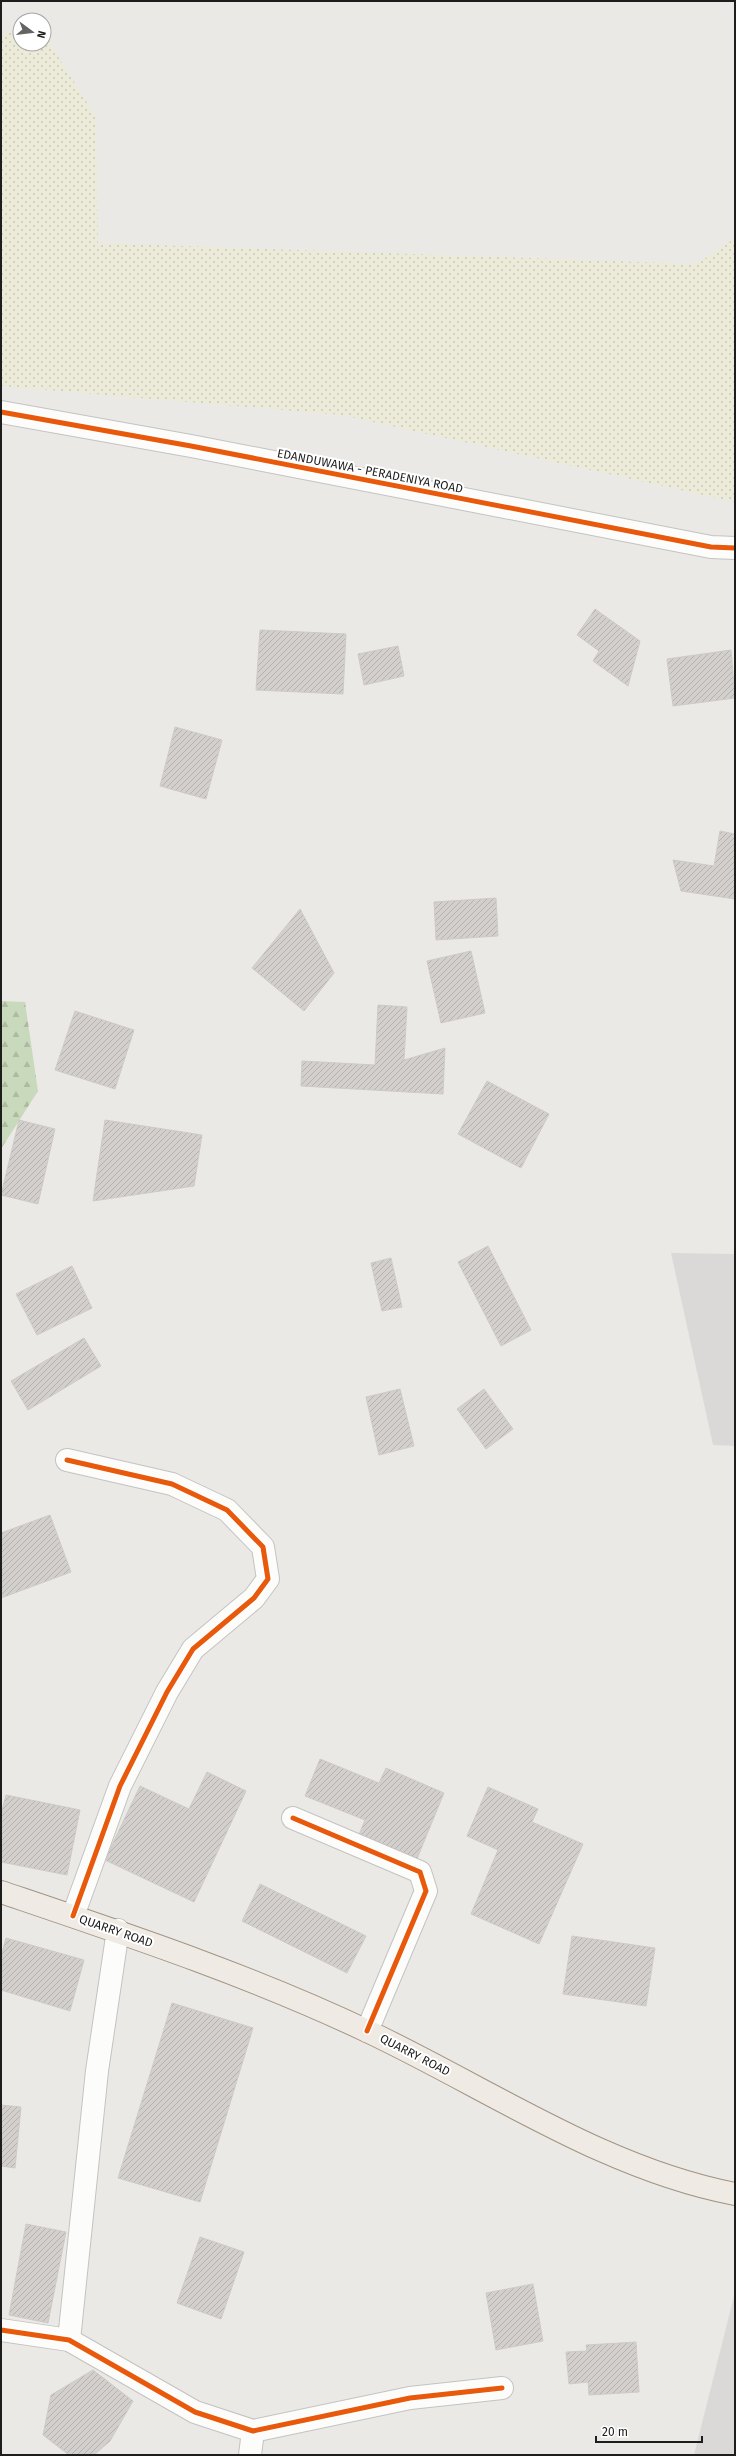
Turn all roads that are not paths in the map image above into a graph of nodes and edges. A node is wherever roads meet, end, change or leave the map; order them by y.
1 (1, 412) edge
2 (735, 548) edge
3 (67, 1460) dead end
4 (293, 1818) dead end
5 (1, 1892) edge
6 (73, 1916) junction
7 (118, 1930) junction
8 (367, 2031) junction
9 (735, 2194) edge
10 (1, 2330) edge
11 (69, 2340) junction
12 (502, 2388) dead end
13 (253, 2431) junction
14 (250, 2455) edge

1 - 2 street, EDANDUWAWA - PERADENIYA ROAD
3 - 6 street
4 - 8 street
5 - 6 main road, QUARRY ROAD
6 - 7 main road, QUARRY ROAD
7 - 8 main road, QUARRY ROAD
7 - 11 street
8 - 9 main road, QUARRY ROAD
10 - 11 street
11 - 13 street
12 - 13 street
13 - 14 street

